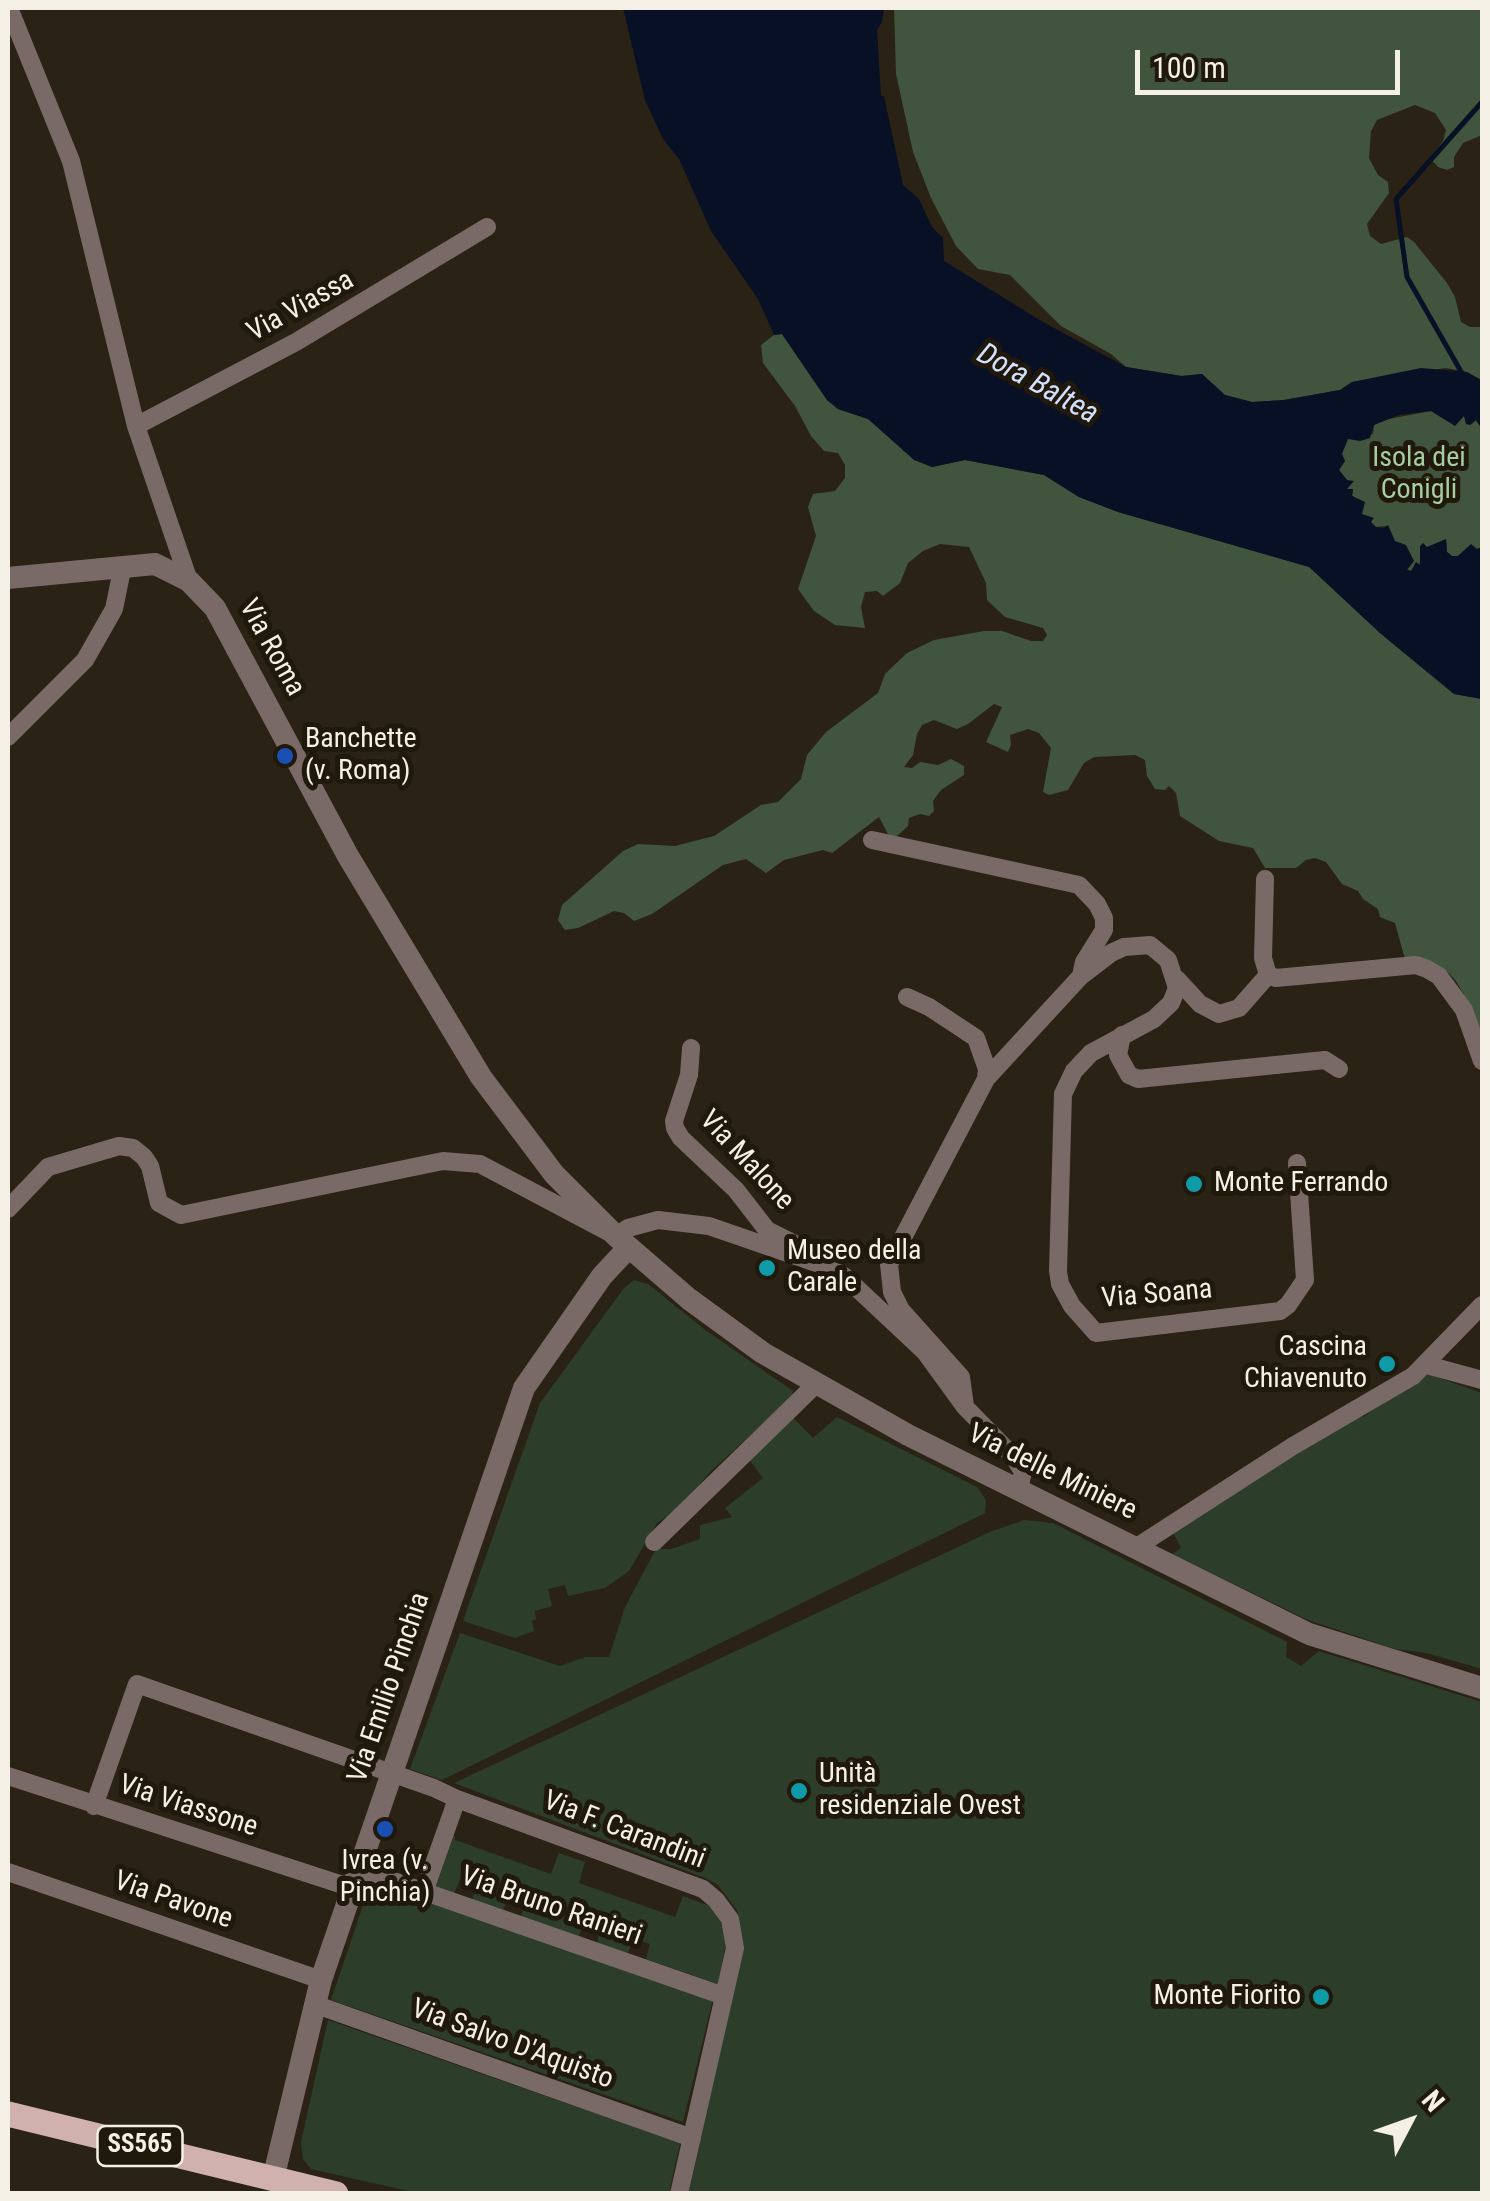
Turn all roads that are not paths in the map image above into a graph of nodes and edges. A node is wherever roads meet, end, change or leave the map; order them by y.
1 (9, 8) edge
2 (486, 227) dead end
3 (136, 426) junction
4 (123, 565) junction
5 (8, 578) edge
6 (189, 581) junction
7 (8, 737) edge
8 (872, 840) dead end
9 (1265, 879) dead end
10 (1268, 974) junction
11 (1081, 976) junction
12 (1176, 979) junction
13 (907, 998) dead end
14 (1122, 1036) junction
15 (691, 1048) dead end
16 (1482, 1061) edge
17 (1338, 1069) dead end
18 (986, 1079) junction
19 (1297, 1162) dead end
20 (8, 1209) edge
21 (622, 1241) junction
22 (844, 1276) junction
23 (1482, 1304) edge
24 (1426, 1364) junction
25 (1482, 1380) edge
26 (815, 1385) junction
27 (965, 1407) junction
28 (1019, 1490) junction
29 (654, 1542) dead end
30 (1136, 1548) junction
31 (1482, 1688) edge
32 (8, 1776) edge
33 (392, 1776) junction
34 (457, 1799) junction
35 (94, 1806) junction
36 (8, 1872) edge
37 (356, 1879) junction
38 (424, 1892) junction
39 (321, 1980) junction
40 (724, 1996) junction
41 (314, 2004) junction
42 (8, 2114) edge
43 (692, 2138) junction
44 (271, 2186) edge
45 (336, 2194) edge
46 (680, 2194) edge

1 - 3 street, Via Roma
2 - 3 street, Via Viassa
3 - 6 street, Via Roma
4 - 5 street
4 - 6 street
4 - 7 street
6 - 21 street, Via Roma
8 - 11 street
9 - 10 street
10 - 12 street
10 - 16 street
11 - 12 street
11 - 18 street
12 - 14 street, Via Soana
13 - 18 street
14 - 17 street
14 - 19 street, Via Soana
15 - 22 street, Via Malone
18 - 27 street
20 - 21 street
21 - 22 street
21 - 26 street, Via delle Miniere
21 - 33 street, Via Emilio Pinchia
22 - 27 street
23 - 24 street
24 - 25 street
24 - 30 street
26 - 28 street, Via delle Miniere
26 - 29 street
27 - 28 street
28 - 30 street, Via delle Miniere
30 - 31 street, Via delle Miniere
32 - 35 street, Via Viassone
33 - 34 street, Via F. Carandini
33 - 35 street, Via F. Carandini
33 - 37 street, Via Emilio Pinchia
34 - 38 street
34 - 40 street, Via F. Carandini
35 - 37 street, Via Viassone
36 - 39 street, Via Pavone
37 - 38 street, Via Bruno Ranieri
37 - 39 street, Via Emilio Pinchia
38 - 40 street, Via Bruno Ranieri
39 - 41 street, Via Emilio Pinchia
40 - 43 street, Via F. Carandini
41 - 43 street, Via Salvo D'Aquisto
41 - 44 street, Via Emilio Pinchia
42 - 44 main road, SS565
43 - 46 street, Via F. Carandini
44 - 45 main road

